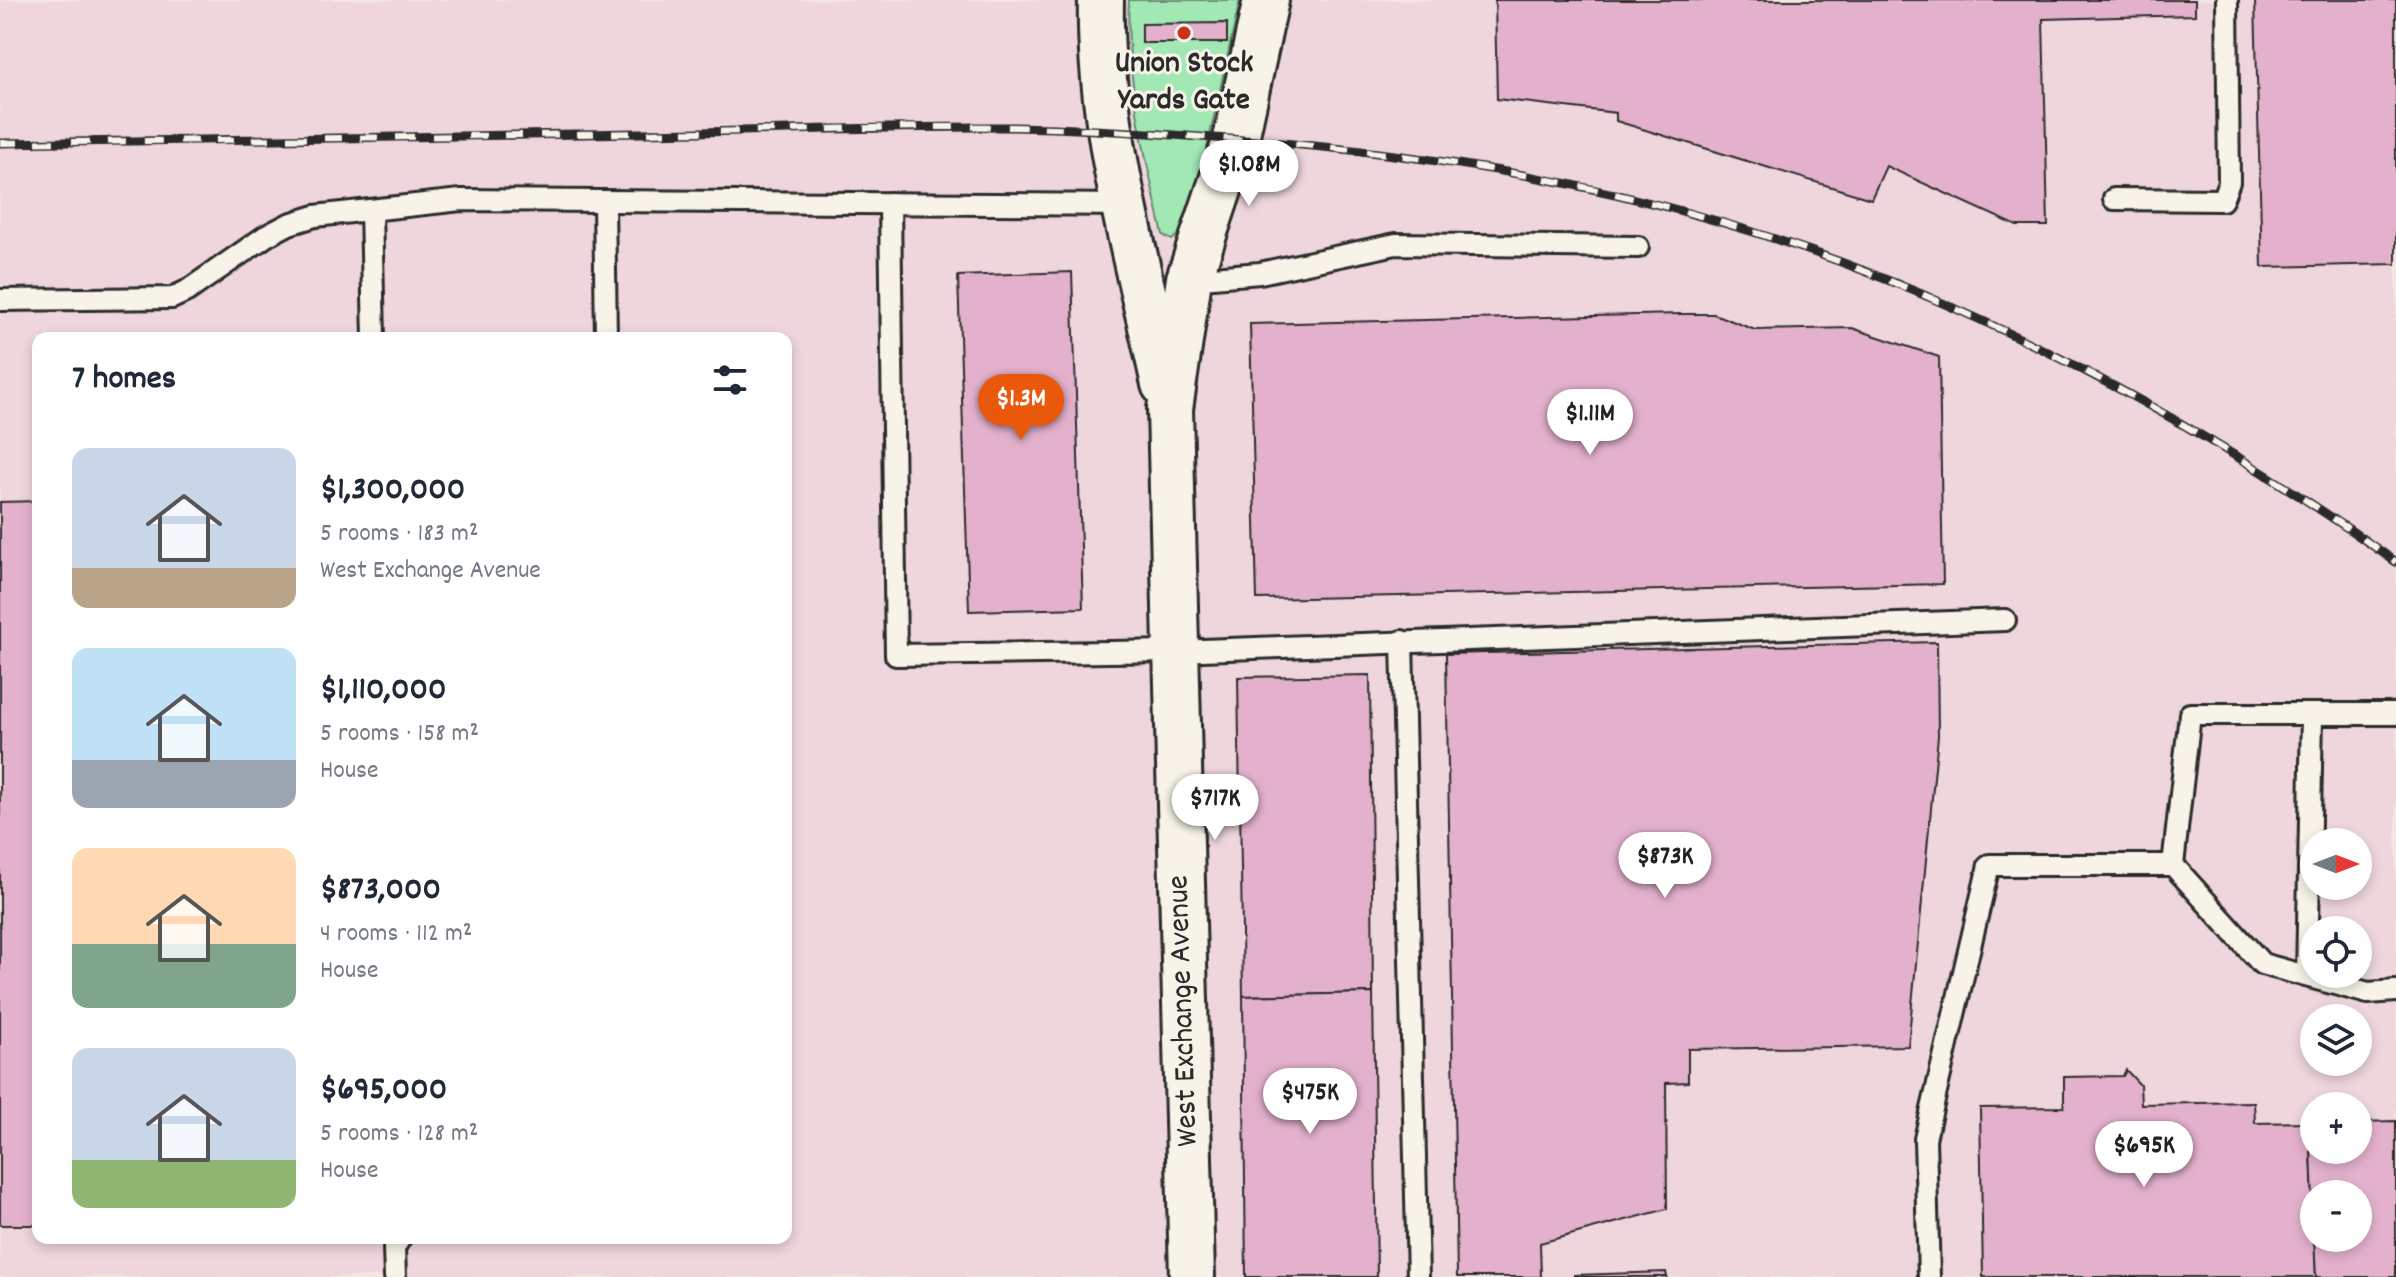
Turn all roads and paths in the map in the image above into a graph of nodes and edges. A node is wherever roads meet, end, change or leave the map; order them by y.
1 (1101, 0) edge
2 (1266, 0) edge
3 (2227, 0) edge
4 (2114, 199) dead end
5 (604, 201) junction
6 (890, 203) junction
7 (1126, 205) junction
8 (371, 210) junction
9 (1638, 247) dead end
10 (1189, 279) junction
11 (0, 300) edge
12 (374, 332) edge
13 (606, 332) edge
14 (1170, 409) junction
15 (2005, 620) dead end
16 (1402, 641) junction
17 (1176, 651) junction
18 (2312, 714) junction
19 (2396, 714) edge
20 (2173, 865) junction
21 (2308, 916) edge
22 (2300, 974) edge
23 (2350, 988) edge
24 (2396, 991) edge
25 (394, 1244) edge
26 (395, 1277) edge
27 (1192, 1277) edge
28 (1418, 1277) edge
29 (1929, 1277) edge

1 - 7 street, West Exchange Avenue
2 - 10 street, West Exchange Avenue
3 - 4 lane
5 - 6 lane
5 - 8 lane
5 - 13 lane
6 - 7 lane
6 - 17 lane
7 - 14 street, West Exchange Avenue
8 - 11 lane
8 - 12 lane
9 - 10 lane
10 - 14 street, West Exchange Avenue
14 - 17 street, West Exchange Avenue
15 - 16 lane
16 - 17 lane
16 - 28 lane
17 - 27 street, West Exchange Avenue
18 - 19 lane
18 - 20 lane
18 - 21 lane
20 - 22 lane
20 - 29 lane
23 - 24 lane
25 - 26 lane

